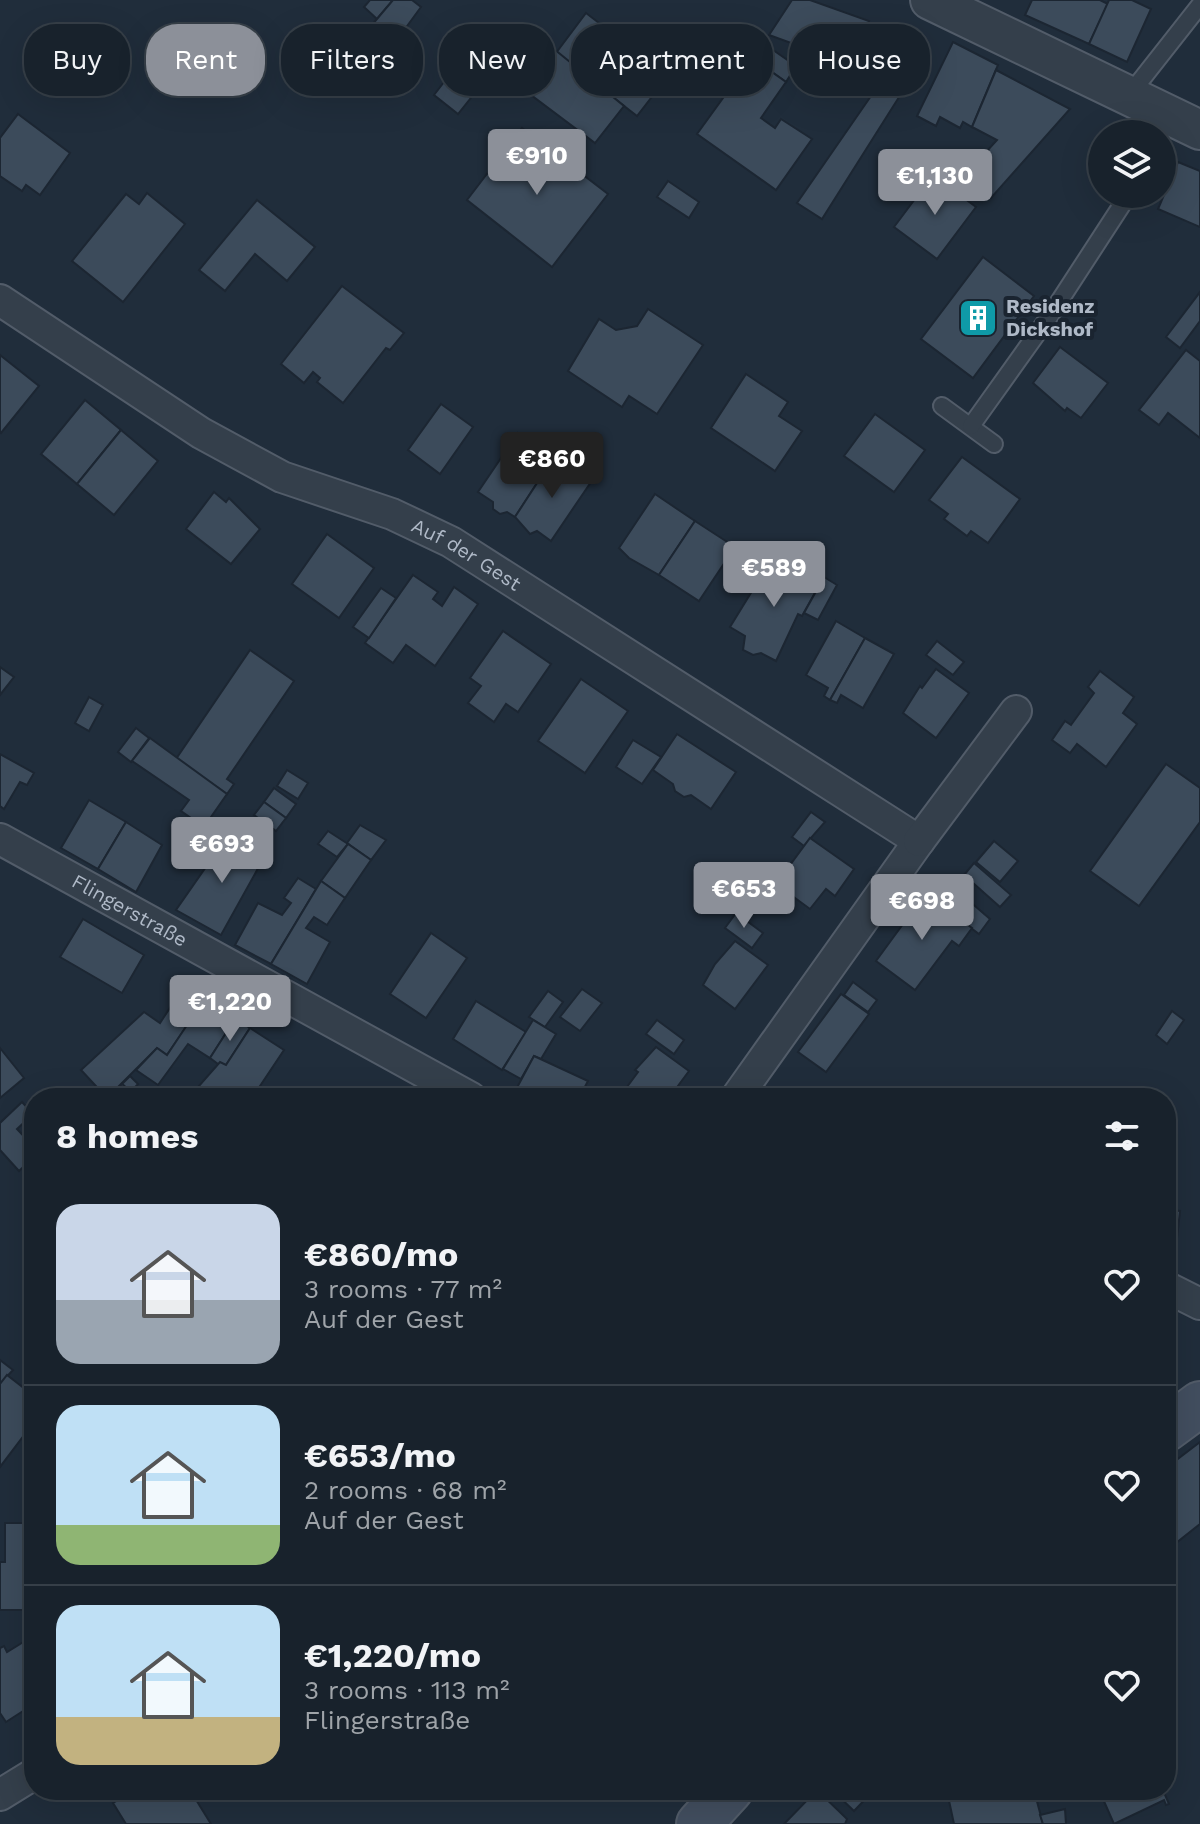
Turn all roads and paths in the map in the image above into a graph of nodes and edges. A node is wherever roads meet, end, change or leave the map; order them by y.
1 (930, 0) edge
2 (1200, 5) edge
3 (1130, 94) junction
4 (1179, 128) edge
5 (1120, 208) edge
6 (0, 300) edge
7 (942, 406) dead end
8 (971, 426) junction
9 (994, 444) dead end
10 (1016, 711) dead end
11 (0, 839) edge
12 (919, 841) junction
13 (453, 1088) edge
14 (743, 1088) edge
15 (1176, 1292) edge
16 (1200, 1304) edge
17 (1200, 1404) edge
18 (1176, 1422) edge
19 (24, 1779) edge
20 (2, 1791) edge
21 (721, 1800) edge
22 (699, 1824) edge

1 - 3 street
2 - 3 lane
3 - 4 street
5 - 8 lane
6 - 12 street, Auf der Gest
7 - 8 lane
8 - 9 lane
10 - 12 street
11 - 13 street, Flingerstraße
12 - 14 street
15 - 16 street
17 - 18 main road
19 - 20 street
21 - 22 main road

